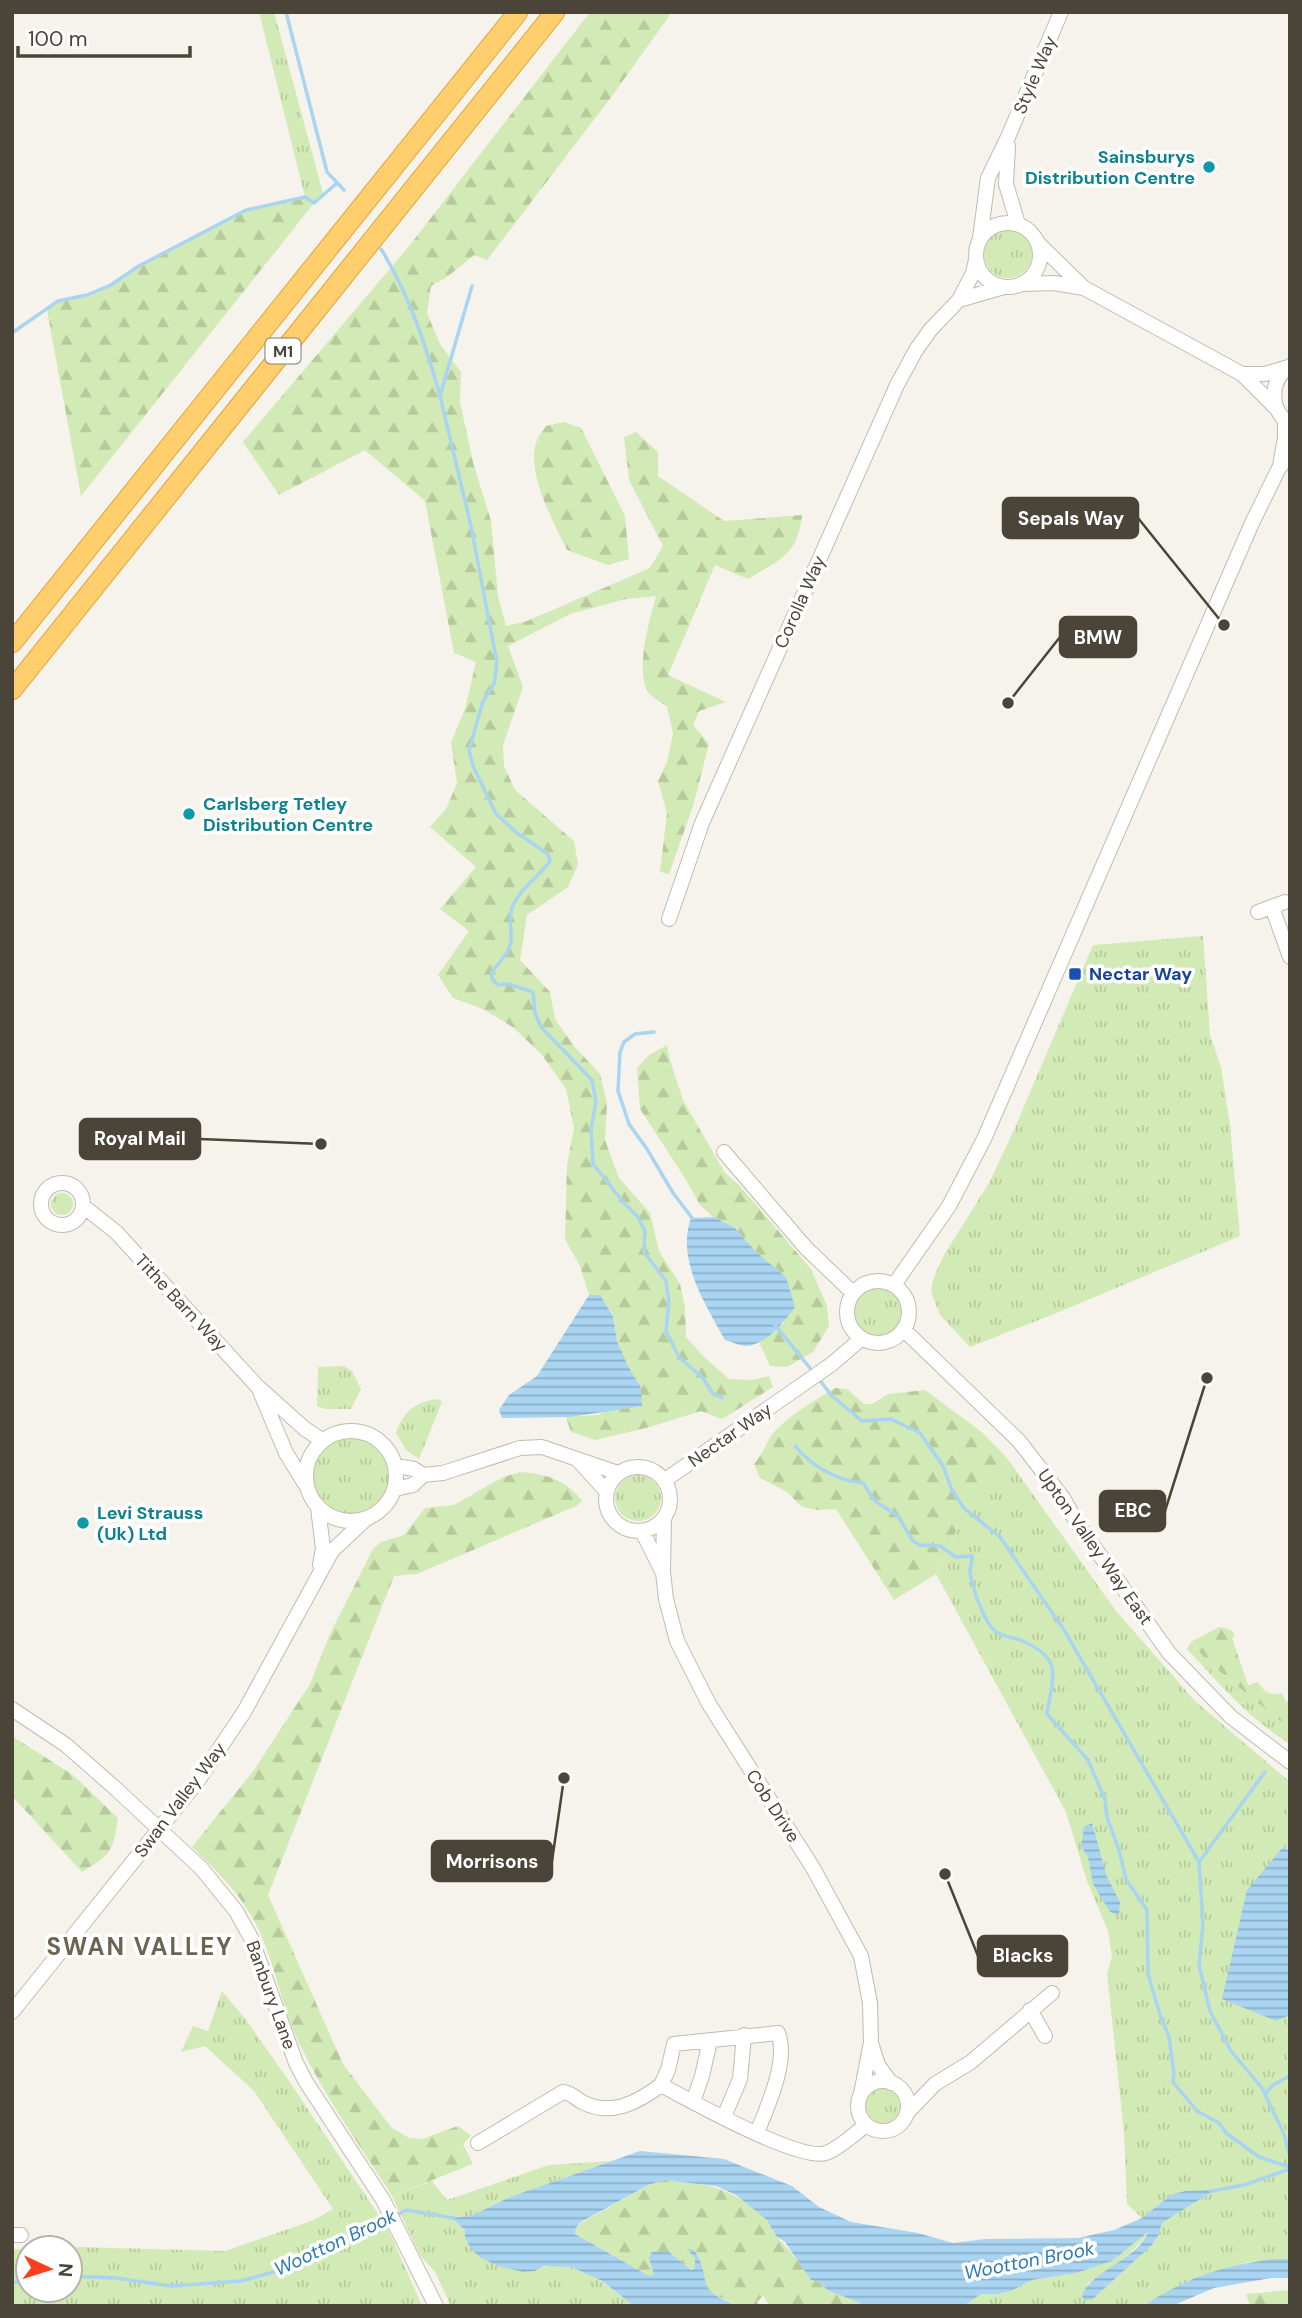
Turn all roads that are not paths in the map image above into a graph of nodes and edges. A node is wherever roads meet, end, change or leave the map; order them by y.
1 (518, 12) edge
2 (555, 12) edge
3 (1061, 12) edge
4 (1008, 137) junction
5 (1018, 224) junction
6 (980, 238) junction
7 (1038, 243) junction
8 (976, 260) junction
9 (1023, 284) junction
10 (1004, 287) junction
11 (1084, 288) junction
12 (959, 300) junction
13 (1288, 367) edge
14 (1242, 374) junction
15 (1276, 408) junction
16 (1287, 423) edge
17 (1290, 455) edge
18 (1279, 468) junction
19 (12, 643) edge
20 (12, 690) edge
21 (1272, 907) dead end
22 (669, 919) dead end
23 (1290, 957) edge
24 (724, 1152) dead end
25 (83, 1206) junction
26 (75, 1220) junction
27 (104, 1223) junction
28 (894, 1286) junction
29 (853, 1293) junction
30 (902, 1329) junction
31 (862, 1338) junction
32 (257, 1385) junction
33 (322, 1440) junction
34 (576, 1458) junction
35 (396, 1466) junction
36 (618, 1473) junction
37 (423, 1475) junction
38 (665, 1480) junction
39 (307, 1489) junction
40 (395, 1489) junction
41 (606, 1491) junction
42 (318, 1508) junction
43 (664, 1518) junction
44 (365, 1520) junction
45 (642, 1531) junction
46 (320, 1570) junction
47 (663, 1572) junction
48 (12, 1709) edge
49 (1290, 1762) edge
50 (1052, 1993) dead end
51 (1030, 2010) junction
52 (12, 2012) edge
53 (744, 2035) junction
54 (1045, 2036) dead end
55 (710, 2041) junction
56 (871, 2042) junction
57 (894, 2084) junction
58 (935, 2084) junction
59 (661, 2085) junction
60 (861, 2094) junction
61 (694, 2102) junction
62 (907, 2113) junction
63 (724, 2117) junction
64 (866, 2125) junction
65 (757, 2133) junction
66 (478, 2143) dead end
67 (436, 2306) edge

1 - 19 highway, M1
2 - 20 highway, M1
3 - 4 street, Style Way
4 - 5 street, Style Way
4 - 6 street, Style Way
5 - 6 street
5 - 7 street
6 - 8 street
7 - 9 street
7 - 11 street
8 - 10 street
8 - 12 street, Corolla Way
9 - 10 street
9 - 11 street
10 - 12 street, Corolla Way
11 - 14 street
12 - 22 street, Corolla Way
13 - 14 street
13 - 15 street
14 - 15 street
15 - 16 street
16 - 18 street
17 - 18 street
18 - 28 street
21 - 23 street
24 - 29 street
25 - 26 street
25 - 26 street, Tithe Barn Way
25 - 27 street, Tithe Barn Way
26 - 27 street, Tithe Barn Way
27 - 32 street, Tithe Barn Way
28 - 29 street
28 - 30 street
29 - 31 street
30 - 31 street
30 - 49 street, Upton Valley Way East
31 - 38 street, Nectar Way
32 - 33 street, Tithe Barn Way
32 - 39 street, Tithe Barn Way
33 - 35 street
33 - 39 street
34 - 36 street
34 - 37 street
34 - 41 street
35 - 37 street
35 - 40 street
36 - 38 street
36 - 41 street
37 - 40 street
38 - 43 street
39 - 42 street
40 - 44 street
41 - 45 street
42 - 44 street
42 - 46 street, Swan Valley Way
43 - 45 street
43 - 47 street, Cob Drive
44 - 46 street, Swan Valley Way
45 - 47 street, Cob Drive
46 - 52 street, Swan Valley Way
47 - 56 street, Cob Drive
48 - 67 street, Banbury Lane, bridge
50 - 51 street
51 - 54 street
51 - 58 street
53 - 55 street
53 - 63 street
53 - 65 street
55 - 59 street
55 - 61 street
56 - 57 street, Cob Drive
56 - 60 street, Cob Drive
57 - 58 street
57 - 60 street
57 - 62 street
58 - 62 street
59 - 61 street
59 - 66 street
60 - 64 street
61 - 63 street
62 - 64 street
63 - 65 street
64 - 65 street

